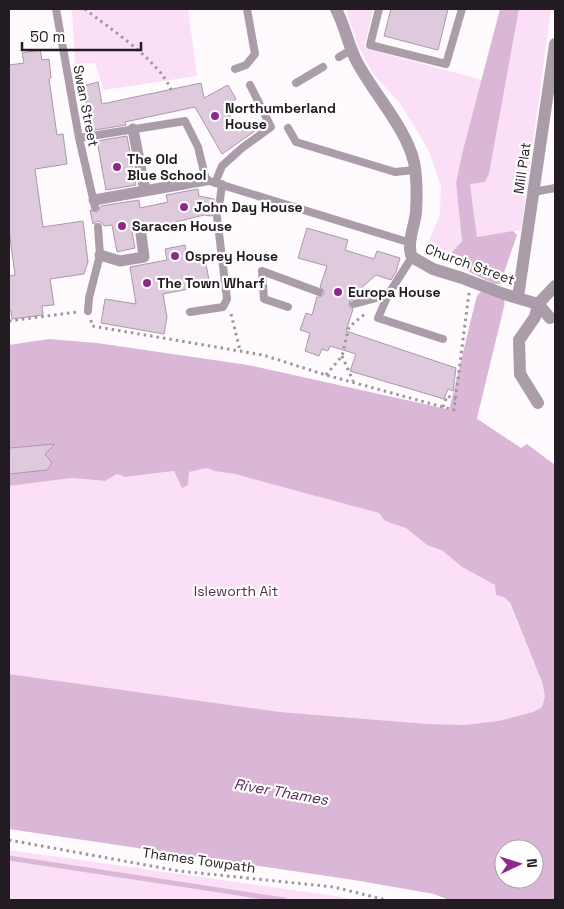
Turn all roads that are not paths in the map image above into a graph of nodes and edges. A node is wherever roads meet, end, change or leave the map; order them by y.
1 (56, 9) edge
2 (247, 9) edge
3 (336, 9) edge
4 (379, 9) edge
5 (462, 9) edge
6 (555, 44) edge
7 (351, 50) junction
8 (339, 57) dead end
9 (322, 67) dead end
10 (235, 69) dead end
11 (296, 83) dead end
12 (250, 85) dead end
13 (288, 128) dead end
14 (133, 129) junction
15 (79, 138) junction
16 (415, 170) junction
17 (214, 182) junction
18 (555, 188) edge
19 (145, 191) junction
20 (533, 192) junction
21 (220, 200) dead end
22 (94, 203) joint
23 (217, 217) dead end
24 (98, 227) dead end
25 (140, 234) dead end
26 (411, 243) junction
27 (100, 255) junction
28 (412, 257) junction
29 (555, 286) edge
30 (319, 292) dead end
31 (388, 295) junction
32 (518, 297) junction
33 (354, 304) dead end
34 (538, 304) junction
35 (288, 307) dead end
36 (88, 311) road end
37 (190, 312) dead end
38 (550, 318) dead end
39 (442, 339) dead end
40 (538, 403) dead end

1 - 15 lane, Swan Street
2 - 10 lane
3 - 7 street
4 - 5 lane
6 - 20 street, Mill Plat
7 - 8 lane
7 - 16 street
9 - 11 lane
12 - 17 lane
13 - 16 lane
14 - 15 lane
14 - 17 lane
14 - 19 street
15 - 22 lane, Swan Street
16 - 26 street
17 - 19 street
17 - 21 lane
17 - 26 lane, Church Street
18 - 20 lane
19 - 22 street
20 - 32 street, Mill Plat
23 - 37 lane
24 - 27 lane
25 - 27 street
26 - 28 street, Church Street
27 - 36 lane
28 - 31 lane
28 - 32 street, Church Street
29 - 34 street
30 - 35 lane
31 - 33 lane
31 - 39 lane
32 - 34 street, Church Street
34 - 38 street
34 - 40 street

